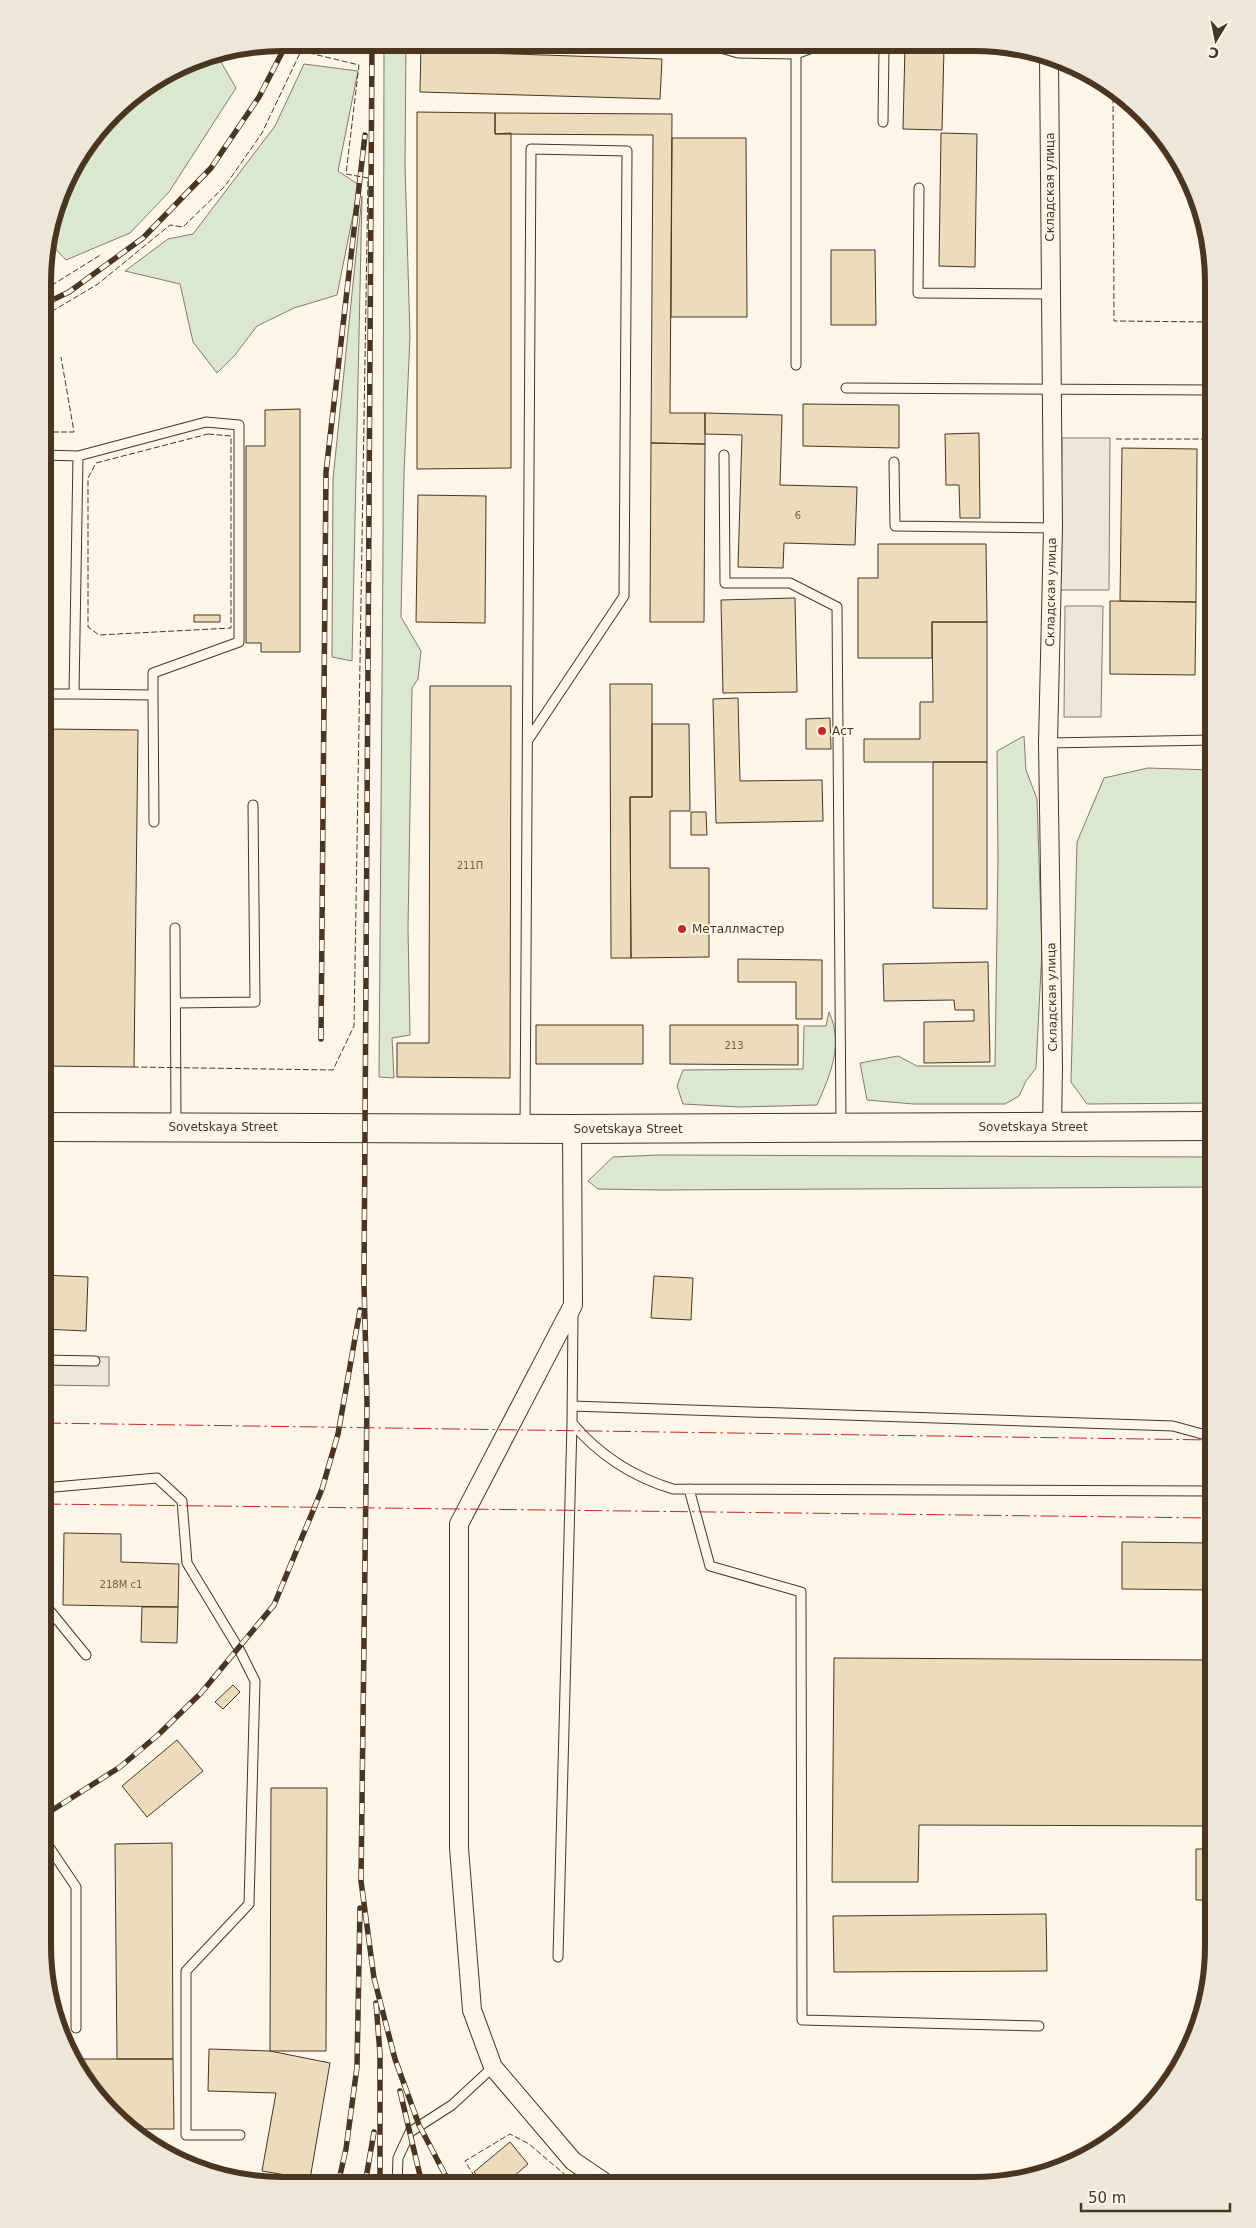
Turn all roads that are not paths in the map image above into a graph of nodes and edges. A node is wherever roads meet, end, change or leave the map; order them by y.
1 (731, 51) edge
2 (804, 51) edge
3 (884, 51) edge
4 (796, 54) junction
5 (1049, 63) edge
6 (883, 122) dead end
7 (919, 188) dead end
8 (1051, 294) junction
9 (796, 365) dead end
10 (846, 388) dead end
11 (1052, 388) junction
12 (1205, 390) edge
13 (51, 455) edge
14 (724, 455) dead end
15 (78, 456) junction
16 (894, 462) dead end
17 (1053, 528) junction
18 (51, 694) edge
19 (74, 694) junction
20 (153, 696) junction
21 (528, 740) junction
22 (1205, 740) edge
23 (1048, 744) junction
24 (253, 805) dead end
25 (154, 822) dead end
26 (175, 928) dead end
27 (176, 1003) junction
28 (1205, 1126) edge
29 (51, 1127) edge
30 (176, 1127) junction
31 (841, 1127) junction
32 (1052, 1127) junction
33 (525, 1129) junction
34 (572, 1129) junction
35 (572, 1305) junction
36 (51, 1360) edge
37 (95, 1361) dead end
38 (572, 1406) junction
39 (572, 1423) junction
40 (1205, 1435) edge
41 (51, 1487) edge
42 (689, 1489) junction
43 (1205, 1491) edge
44 (51, 1612) edge
45 (86, 1655) dead end
46 (51, 1850) edge
47 (558, 1957) dead end
48 (1040, 2026) dead end
49 (76, 2028) dead end
50 (493, 2067) junction
51 (240, 2135) dead end
52 (397, 2177) edge
53 (597, 2177) edge

1 - 4 lane
2 - 4 lane
3 - 6 lane
4 - 9 lane
5 - 8 street, Складская улица
7 - 8 lane
8 - 11 street, Складская улица
10 - 11 lane
11 - 12 lane
11 - 17 street, Складская улица
13 - 15 lane
14 - 31 lane
15 - 19 lane
15 - 20 lane
16 - 17 lane
17 - 23 street, Складская улица
18 - 19 lane
19 - 20 lane
20 - 25 lane
21 - 21 lane
21 - 33 lane
22 - 23 lane
23 - 32 street, Складская улица
24 - 27 lane
26 - 27 lane
27 - 30 lane
28 - 32 main road, Sovetskaya Street
29 - 30 main road, Sovetskaya Street
30 - 33 main road, Sovetskaya Street
31 - 32 main road, Sovetskaya Street
31 - 34 main road, Sovetskaya Street
33 - 34 main road, Sovetskaya Street
34 - 35 street
35 - 38 lane
35 - 50 street
36 - 37 lane
38 - 39 lane
38 - 40 lane
39 - 42 lane
39 - 47 lane
41 - 51 lane
42 - 43 lane
42 - 48 lane
44 - 45 lane
46 - 49 lane
50 - 52 lane
50 - 53 street

